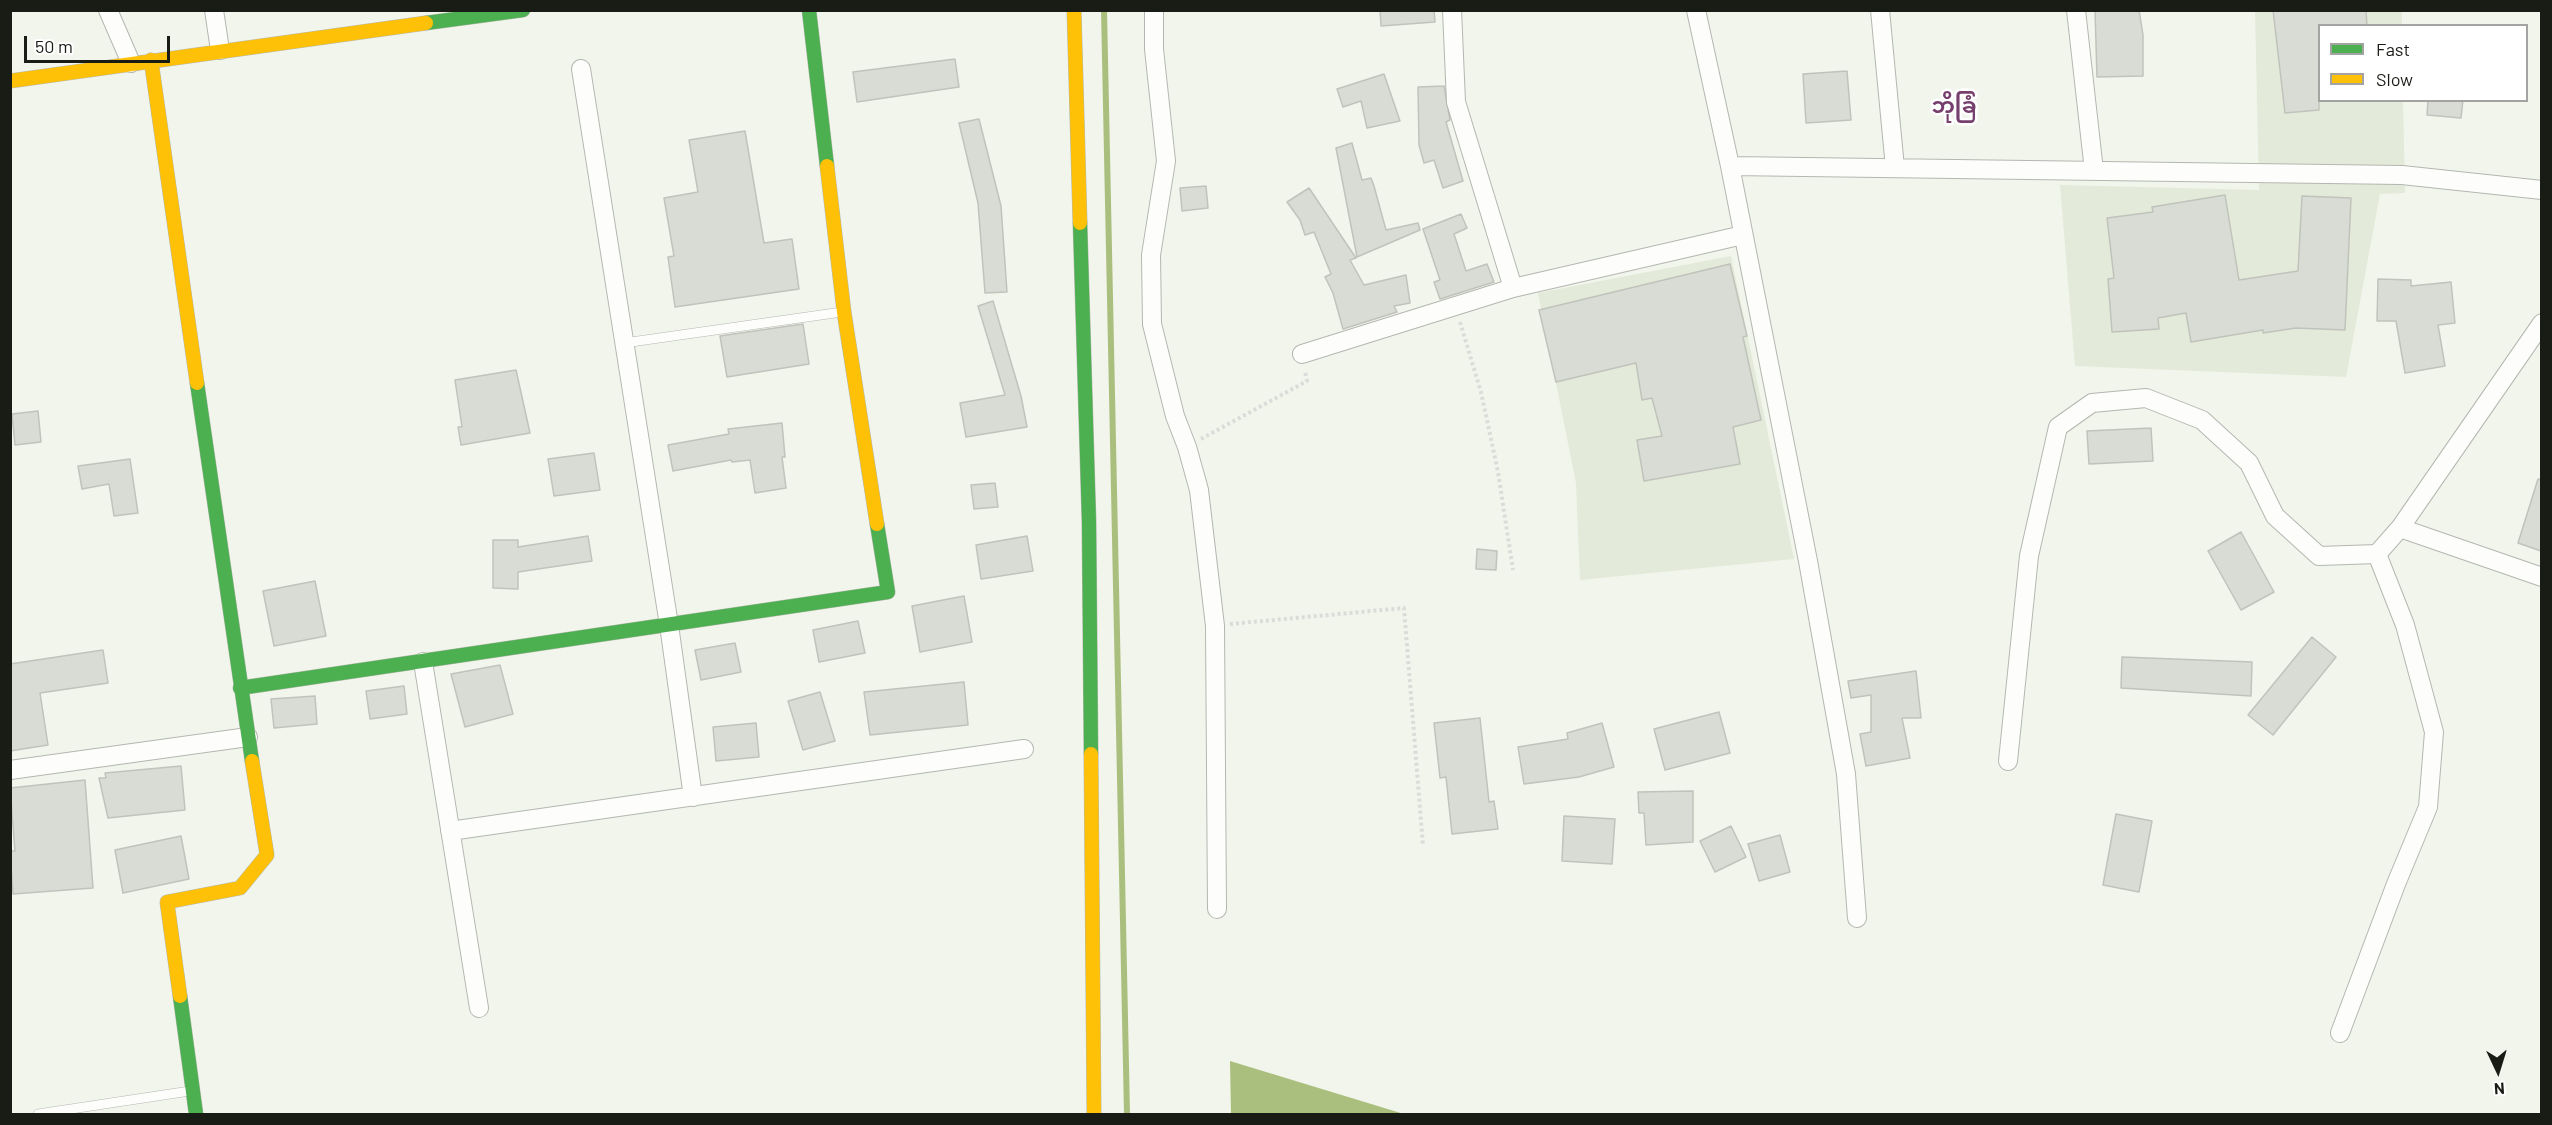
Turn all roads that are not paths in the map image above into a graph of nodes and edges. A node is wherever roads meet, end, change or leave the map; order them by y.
1 (108, 10) edge
2 (214, 10) edge
3 (523, 10) edge
4 (809, 10) edge
5 (1074, 10) edge
6 (1154, 10) edge
7 (1452, 10) edge
8 (1696, 10) edge
9 (1880, 10) edge
10 (2076, 10) edge
11 (220, 50) junction
12 (151, 60) junction
13 (130, 63) junction
14 (581, 69) dead end
15 (10, 81) edge
16 (1730, 166) junction
17 (1895, 168) junction
18 (2094, 171) junction
19 (2541, 190) edge
20 (1743, 235) junction
21 (1513, 288) junction
22 (844, 312) junction
23 (2541, 323) edge
24 (624, 343) junction
25 (1302, 354) road end
26 (2400, 528) junction
27 (2377, 554) junction
28 (2541, 577) edge
29 (669, 625) junction
30 (423, 662) junction
31 (240, 688) junction
32 (248, 737) junction
33 (1024, 749) dead end
34 (2008, 761) dead end
35 (10, 770) edge
36 (693, 797) junction
37 (450, 831) junction
38 (1217, 909) dead end
39 (1857, 918) dead end
40 (478, 1008) dead end
41 (2340, 1033) dead end
42 (192, 1091) junction
43 (38, 1114) edge
44 (196, 1114) edge
45 (1094, 1114) edge

1 - 13 street
2 - 11 street
3 - 11 street
4 - 22 street
5 - 45 street
6 - 38 street
7 - 21 street
8 - 16 street
9 - 17 street
10 - 18 street
11 - 12 street
12 - 13 street
12 - 31 street
13 - 15 street
14 - 24 street
16 - 17 street
16 - 20 street
17 - 18 street
18 - 19 street
20 - 21 street
20 - 39 street
21 - 25 street
22 - 24 lane
22 - 29 street
23 - 26 street
24 - 29 street
26 - 27 street
26 - 28 street
27 - 34 street
27 - 41 street
29 - 30 street
29 - 36 street
30 - 31 street
30 - 37 street
31 - 32 street
32 - 35 street
32 - 42 street
33 - 36 street
36 - 37 street
37 - 40 street
42 - 43 lane
42 - 44 street

